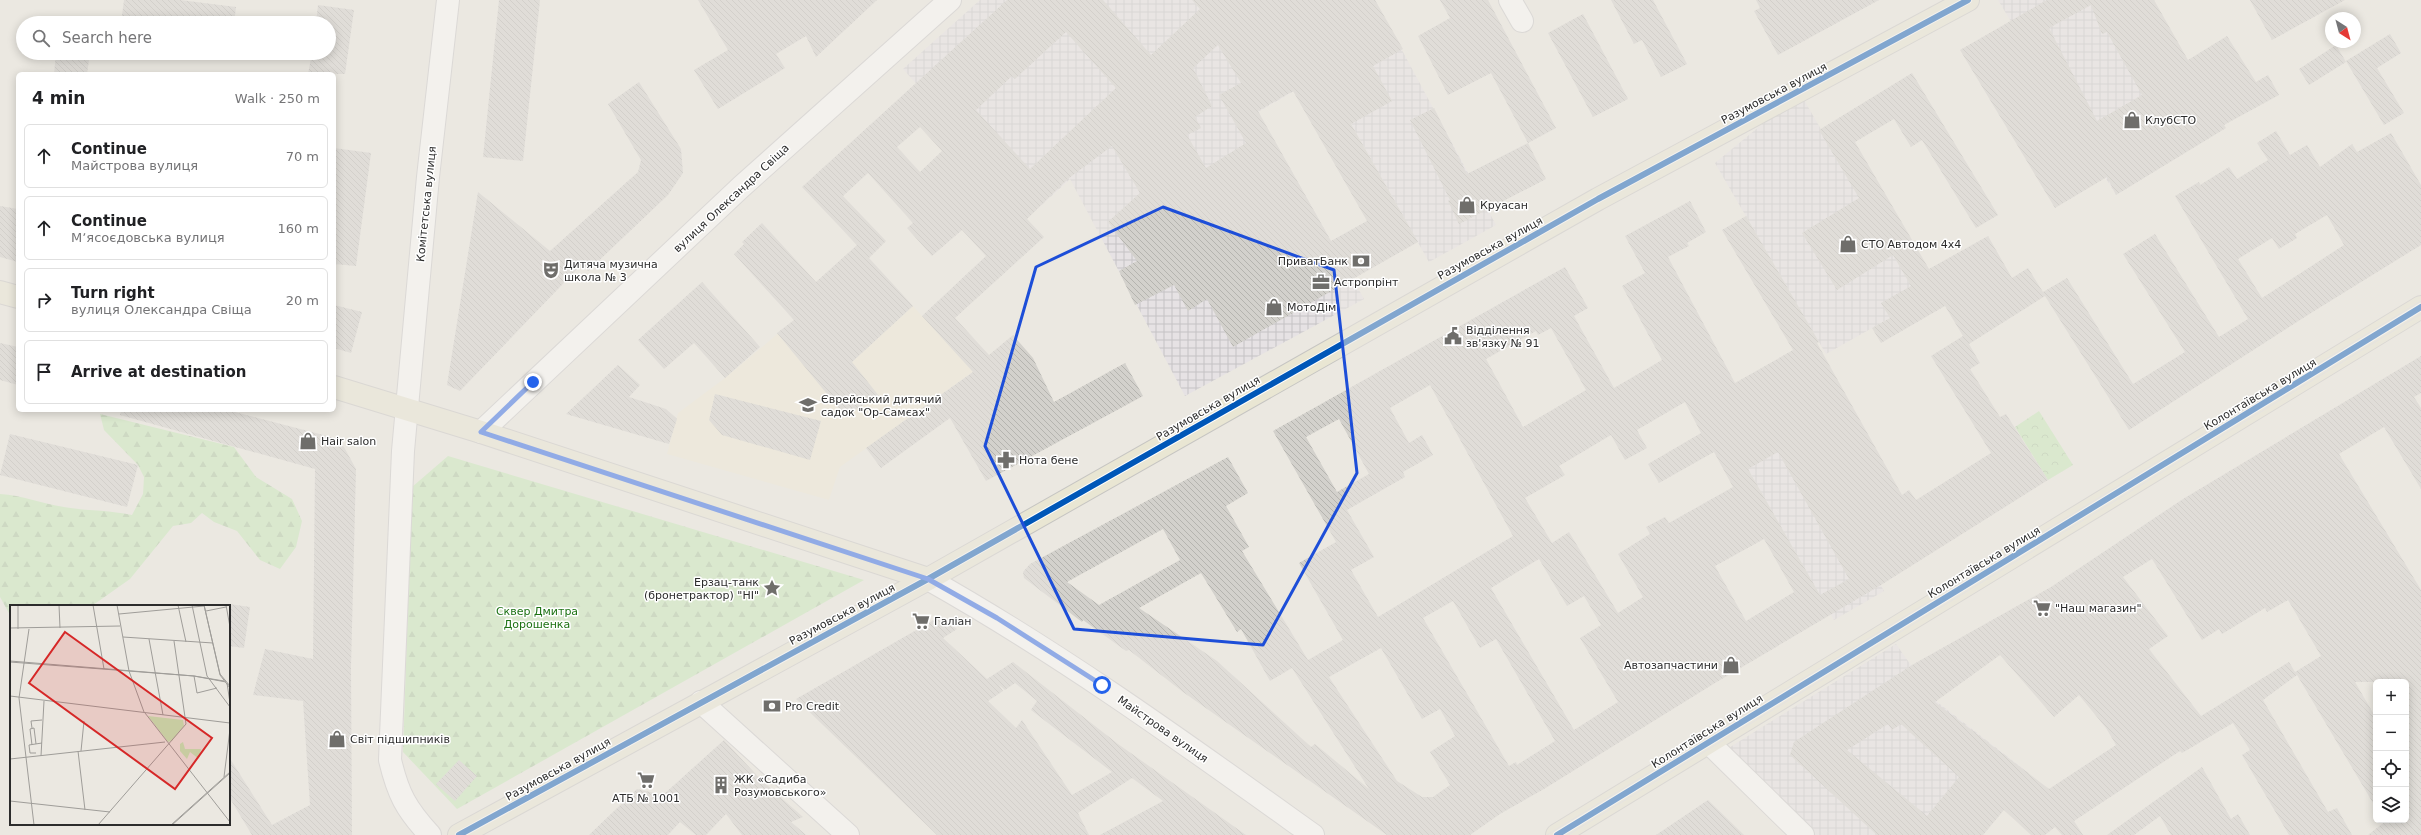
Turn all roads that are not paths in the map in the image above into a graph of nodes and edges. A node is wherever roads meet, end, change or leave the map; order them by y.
1 (448, 0) edge
2 (950, 0) edge
3 (1510, 0) edge
4 (1968, 0) edge
5 (1522, 21) dead end
6 (0, 292) edge
7 (16, 296) edge
8 (2421, 307) edge
9 (336, 388) edge
10 (406, 408) junction
11 (481, 432) junction
12 (928, 579) junction
13 (701, 702) junction
14 (1708, 742) junction
15 (430, 835) edge
16 (459, 835) edge
17 (848, 835) edge
18 (1313, 835) edge
19 (1557, 835) edge
20 (1803, 835) edge

1 - 10 street, Комітетська вулиця
2 - 11 street, вулиця Олександра Свіща
3 - 5 street
4 - 12 main road, Разумовська вулиця
6 - 7 main road
8 - 14 main road, Колонтаївська вулиця
9 - 10 main road
10 - 11 main road
10 - 15 street
11 - 12 main road
12 - 13 main road, Разумовська вулиця
12 - 18 street, Майстрова вулиця
13 - 16 main road, Разумовська вулиця
13 - 17 street
14 - 19 main road, Колонтаївська вулиця
14 - 20 street

